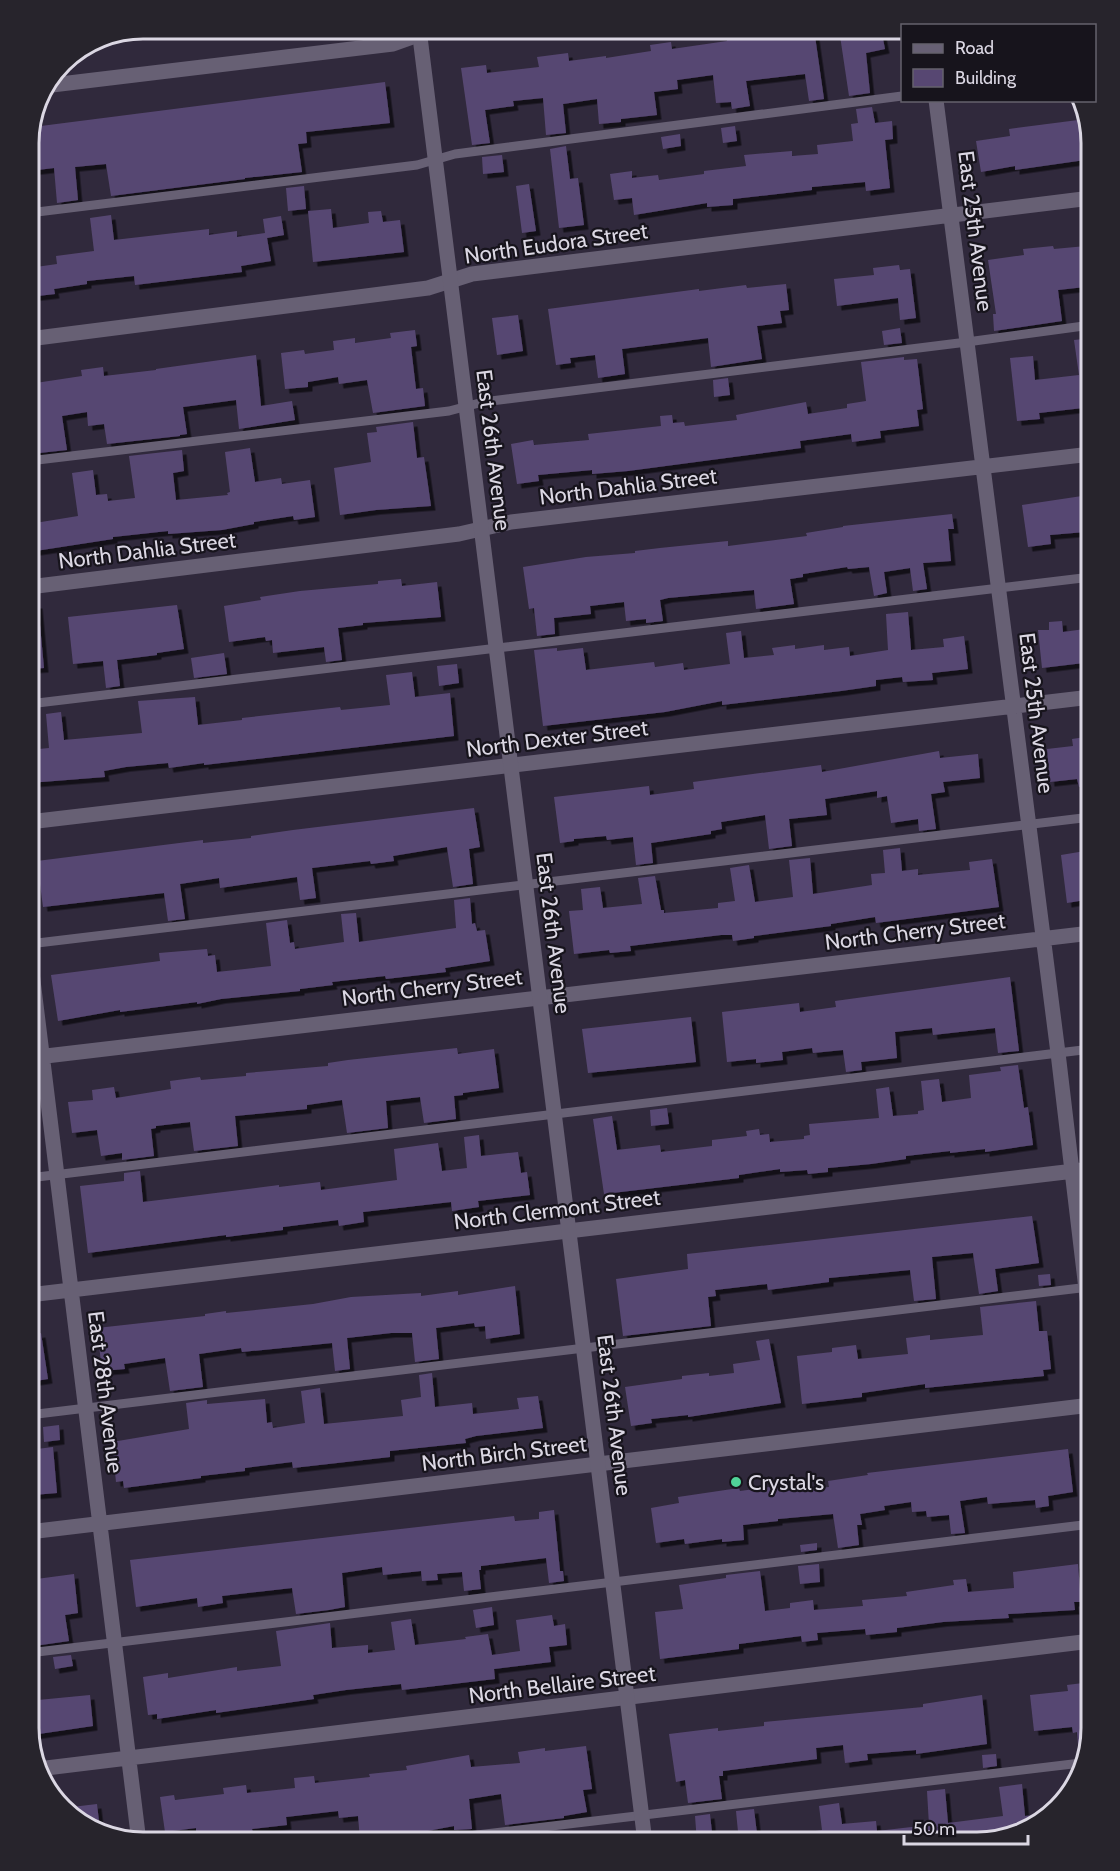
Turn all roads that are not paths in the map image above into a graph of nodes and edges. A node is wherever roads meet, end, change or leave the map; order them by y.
1 (403, 39) edge
2 (420, 39) edge
3 (58, 84) edge
4 (901, 96) edge
5 (936, 102) edge
6 (435, 159) junction
7 (1081, 199) edge
8 (39, 212) edge
9 (951, 215) junction
10 (450, 282) junction
11 (1081, 326) edge
12 (39, 338) edge
13 (967, 342) junction
14 (466, 406) junction
15 (1081, 455) edge
16 (39, 460) edge
17 (983, 466) junction
18 (481, 528) junction
19 (1081, 578) edge
20 (39, 586) edge
21 (998, 588) junction
22 (496, 648) junction
23 (1081, 698) edge
24 (39, 703) edge
25 (1013, 706) junction
26 (510, 766) junction
27 (1081, 817) edge
28 (39, 821) edge
29 (1028, 824) junction
30 (526, 884) junction
31 (1081, 934) edge
32 (1043, 939) junction
33 (39, 945) edge
34 (540, 997) junction
35 (1081, 1050) edge
36 (1058, 1053) junction
37 (39, 1057) edge
38 (39, 1078) edge
39 (554, 1114) junction
40 (1081, 1171) edge
41 (1072, 1172) junction
42 (57, 1175) junction
43 (39, 1177) edge
44 (569, 1230) junction
45 (1081, 1233) edge
46 (1081, 1288) edge
47 (70, 1290) junction
48 (39, 1294) edge
49 (584, 1347) junction
50 (1081, 1406) edge
51 (86, 1408) junction
52 (39, 1414) edge
53 (598, 1465) junction
54 (100, 1524) junction
55 (1081, 1525) edge
56 (39, 1531) edge
57 (613, 1582) junction
58 (115, 1642) junction
59 (1081, 1642) edge
60 (39, 1652) edge
61 (627, 1699) junction
62 (130, 1758) junction
63 (1074, 1764) edge
64 (48, 1768) edge
65 (642, 1815) junction
66 (138, 1832) edge
67 (501, 1832) edge
68 (644, 1832) edge

1 - 3 street
2 - 6 street, East 26th Avenue
4 - 6 lane
5 - 9 street, East 25th Avenue
6 - 8 lane
6 - 10 street, East 26th Avenue
7 - 9 street, North Eudora Street
9 - 10 street, North Eudora Street
9 - 13 street, East 25th Avenue
10 - 12 street, North Eudora Street
10 - 14 street, East 26th Avenue
11 - 13 lane
13 - 14 lane
13 - 17 street, East 25th Avenue
14 - 16 lane
14 - 18 street, East 26th Avenue
15 - 17 street, North Dahlia Street
17 - 18 street, North Dahlia Street
17 - 21 street, East 25th Avenue
18 - 20 street, North Dahlia Street
18 - 22 street, East 26th Avenue
19 - 21 lane
21 - 22 lane
21 - 25 street, East 25th Avenue
22 - 24 lane
22 - 26 street, East 26th Avenue
23 - 25 street, North Dexter Street
25 - 26 street, North Dexter Street
25 - 29 street, East 25th Avenue
26 - 28 street, North Dexter Street
26 - 30 street, East 26th Avenue
27 - 29 lane
29 - 30 lane
29 - 32 street, East 25th Avenue
30 - 33 lane
30 - 34 street, East 26th Avenue
31 - 32 street, North Cherry Street
32 - 34 street, North Cherry Street
32 - 36 street, East 25th Avenue
34 - 37 street, North Cherry Street
34 - 39 street, East 26th Avenue
35 - 36 lane
36 - 39 lane
36 - 41 street, East 25th Avenue
38 - 42 street, East 28th Avenue
39 - 42 lane
39 - 44 street, East 26th Avenue
40 - 41 street, North Clermont Street
41 - 44 street, North Clermont Street
41 - 45 street, East 25th Avenue
42 - 43 lane
42 - 47 street, East 28th Avenue
44 - 47 street, North Clermont Street
44 - 49 street, East 26th Avenue
46 - 49 lane
47 - 48 street, North Clermont Street
47 - 51 street, East 28th Avenue
49 - 51 lane
49 - 53 street, East 26th Avenue
50 - 53 street, North Birch Street
51 - 52 lane
51 - 54 street, East 28th Avenue
53 - 54 street, North Birch Street
53 - 57 street, East 26th Avenue
54 - 56 street, North Birch Street
54 - 58 street, East 28th Avenue
55 - 57 lane
57 - 58 lane
57 - 61 street, East 26th Avenue
58 - 60 lane
58 - 62 street, East 28th Avenue
59 - 61 street, North Bellaire Street
61 - 62 street, North Bellaire Street
61 - 65 street, East 26th Avenue
62 - 64 street, North Bellaire Street
62 - 66 street, East 28th Avenue
63 - 65 lane
65 - 67 lane
65 - 68 street, East 26th Avenue

